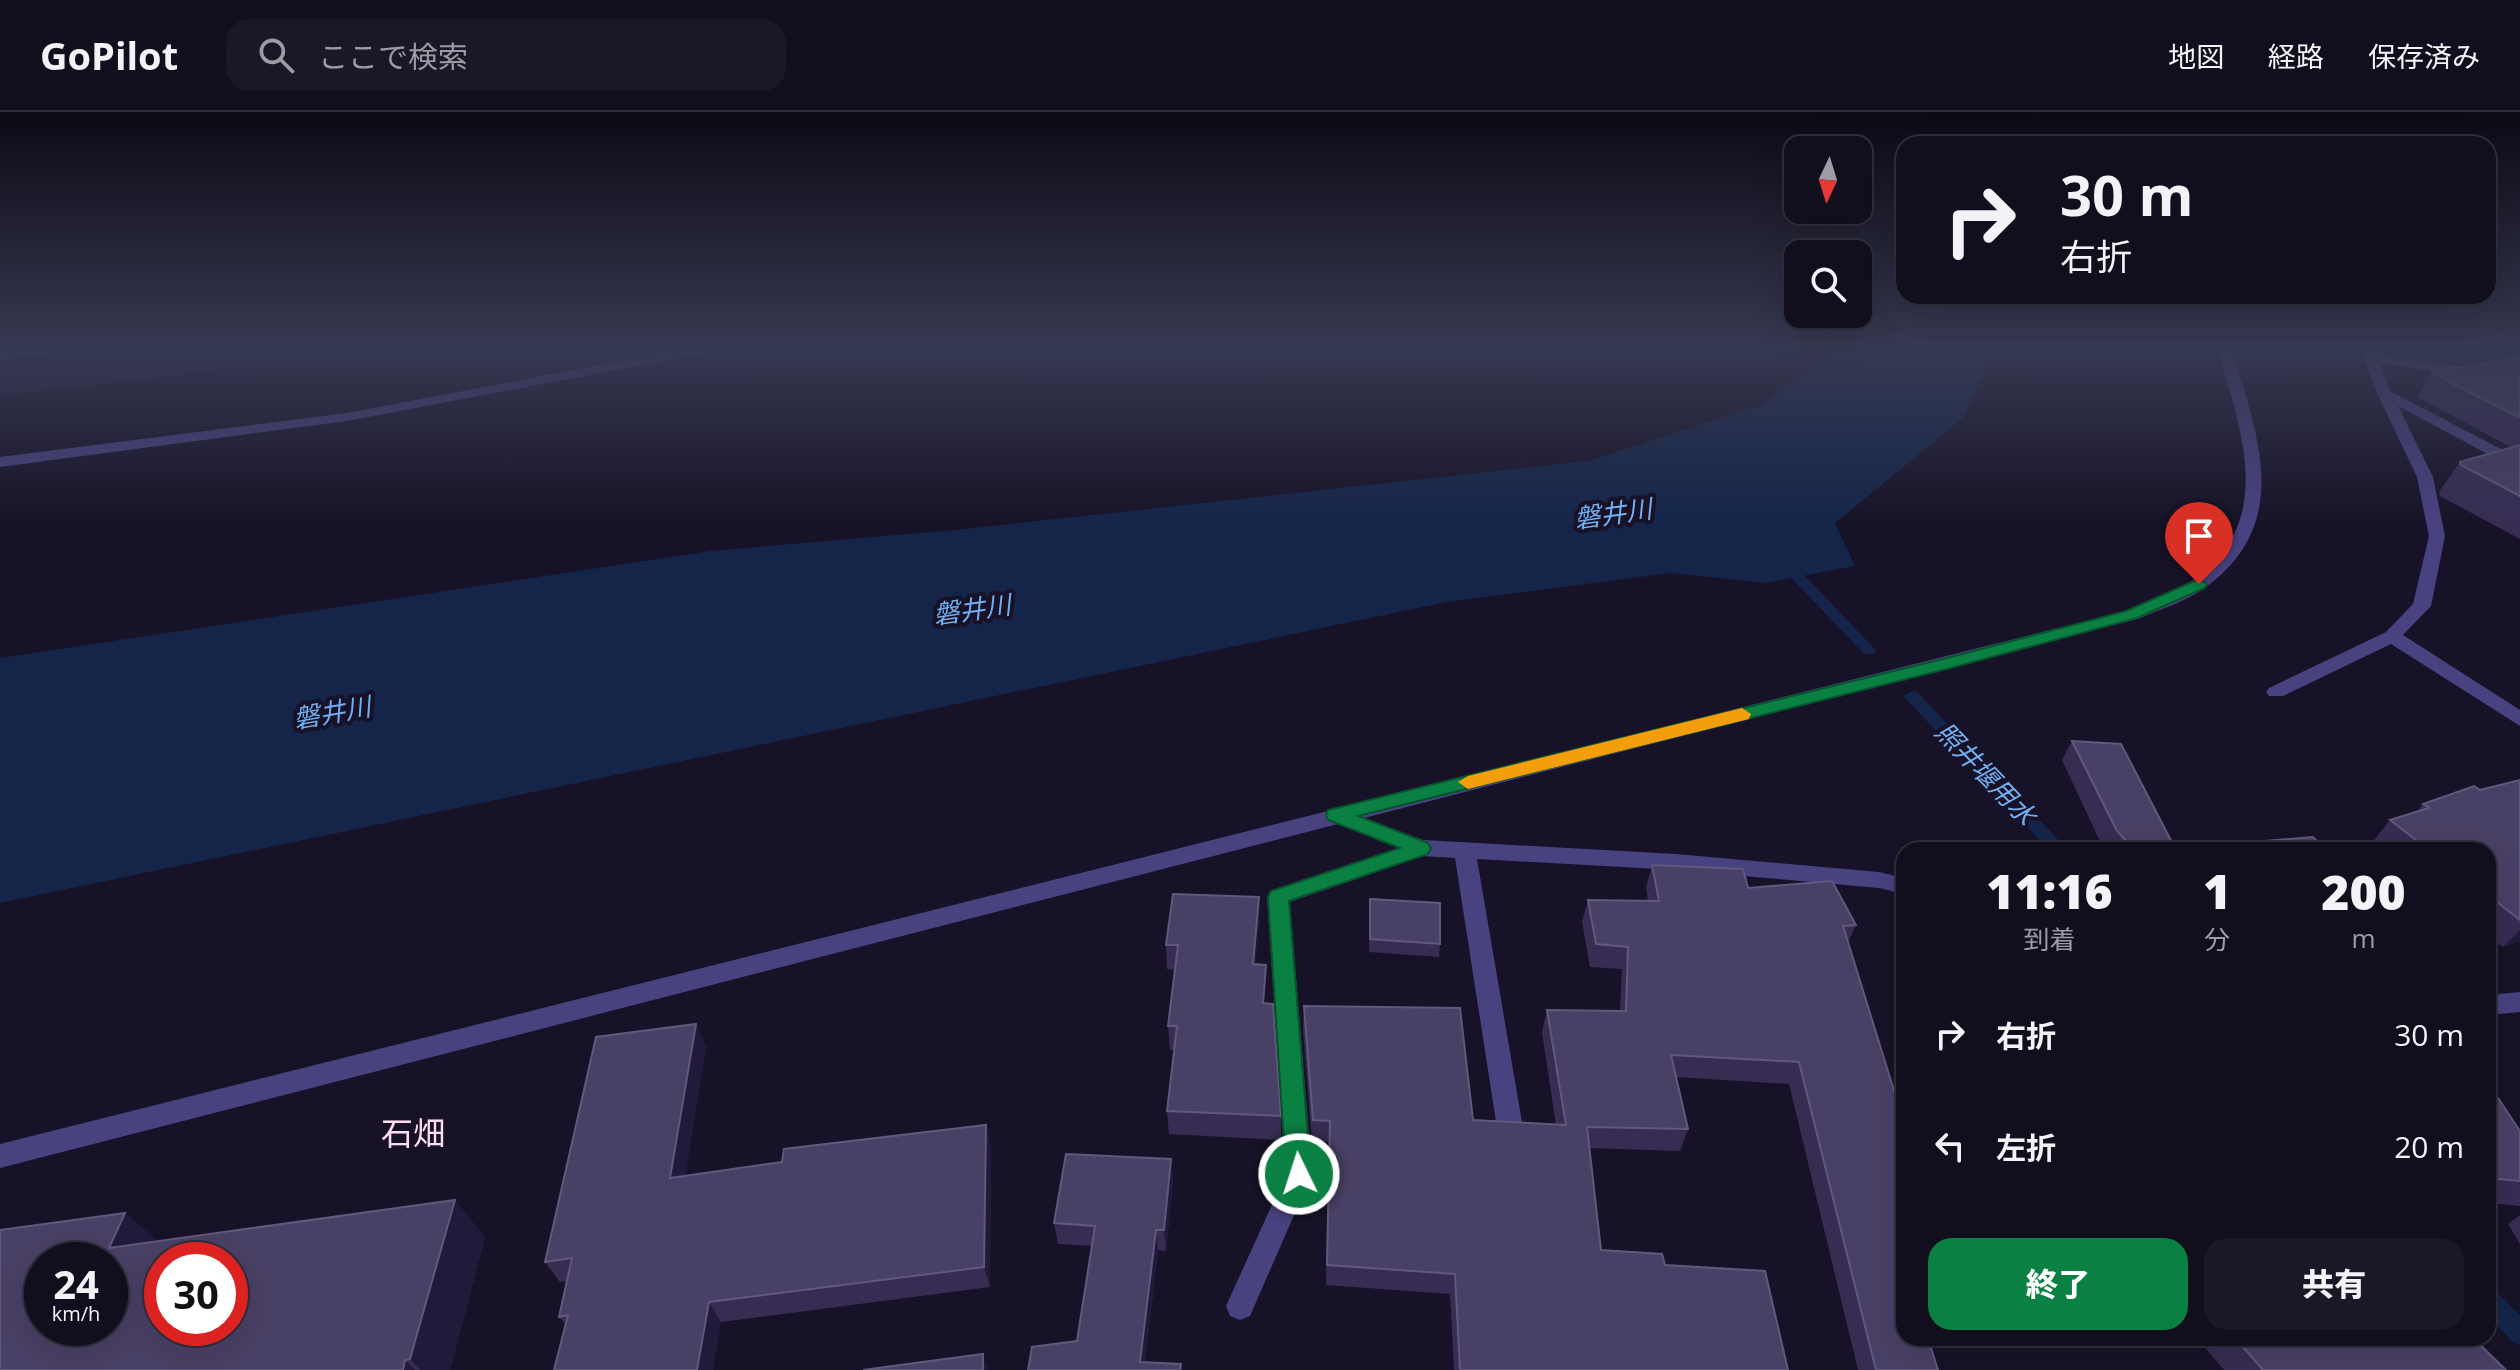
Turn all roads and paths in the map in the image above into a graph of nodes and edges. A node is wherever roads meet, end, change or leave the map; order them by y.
1 (391, 409) edge
2 (2240, 409) edge
3 (2392, 409) edge
4 (2414, 409) edge
5 (0, 462) edge
6 (2520, 465) edge
7 (2392, 636) junction
8 (2276, 692) dead end
9 (2520, 719) edge
10 (1335, 815) junction
11 (1421, 848) junction
12 (1465, 851) junction
13 (1896, 884) edge
14 (2520, 1002) edge
15 (2496, 1004) edge
16 (1510, 1128) edge
17 (0, 1156) edge
18 (1240, 1306) dead end

1 - 5 street
2 - 10 street
3 - 7 street
4 - 6 street
7 - 8 street
7 - 9 street
10 - 11 street
10 - 17 street
11 - 12 street
11 - 18 street
12 - 13 street
12 - 16 street
14 - 15 street

